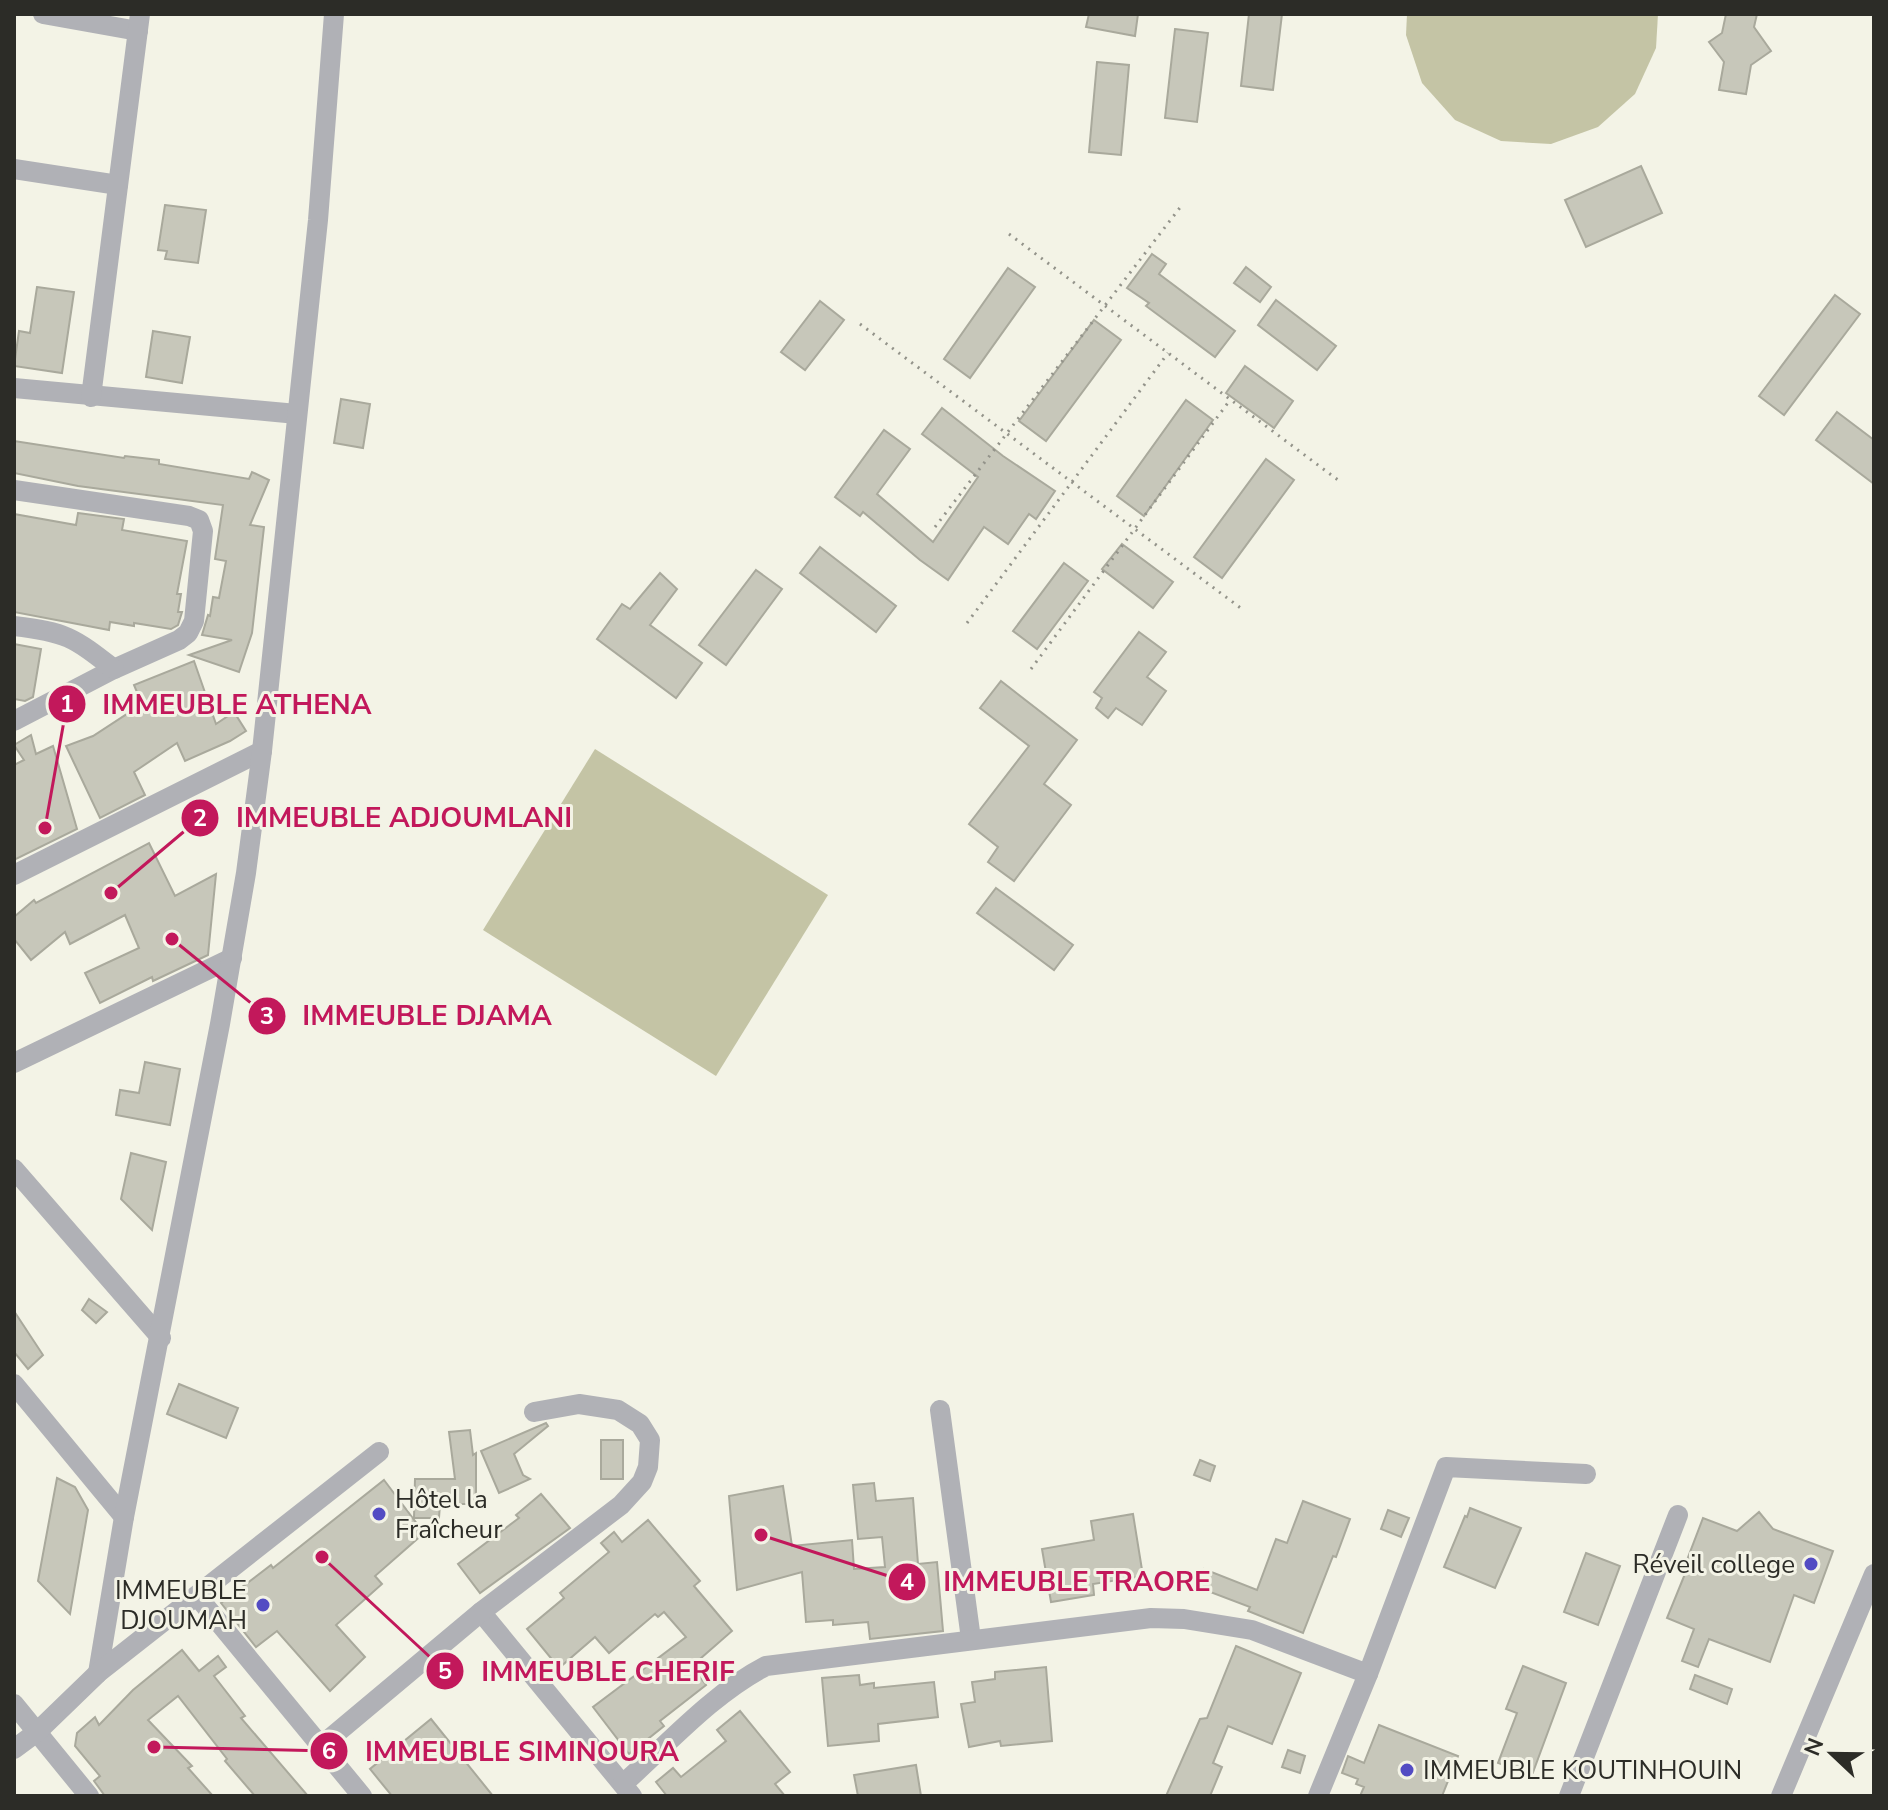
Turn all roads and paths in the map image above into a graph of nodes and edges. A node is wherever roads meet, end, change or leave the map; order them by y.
1 (43, 14) edge
2 (334, 14) edge
3 (139, 22) edge
4 (14, 169) edge
5 (118, 185) junction
6 (1182, 205) dead end
7 (1009, 234) dead end
8 (1105, 305) junction
9 (860, 324) dead end
10 (1168, 353) junction
11 (14, 388) edge
12 (91, 397) junction
13 (1230, 400) junction
14 (297, 414) junction
15 (1007, 434) junction
16 (1338, 480) dead end
17 (1072, 482) junction
18 (14, 490) edge
19 (935, 527) dead end
20 (1136, 529) junction
21 (1242, 609) dead end
22 (967, 623) dead end
23 (14, 626) edge
24 (114, 669) junction
25 (1031, 669) dead end
26 (14, 721) edge
27 (262, 751) junction
28 (14, 875) edge
29 (232, 958) junction
30 (14, 1063) edge
31 (14, 1169) edge
32 (161, 1338) junction
33 (14, 1384) edge
34 (940, 1410) dead end
35 (534, 1412) dead end
36 (379, 1452) dead end
37 (1586, 1474) dead end
38 (1678, 1515) dead end
39 (124, 1517) junction
40 (1874, 1574) edge
41 (197, 1596) junction
42 (481, 1612) junction
43 (971, 1639) junction
44 (98, 1673) junction
45 (1368, 1674) junction
46 (14, 1704) edge
47 (37, 1732) junction
48 (321, 1746) junction
49 (14, 1749) edge
50 (628, 1790) edge
51 (89, 1796) edge
52 (362, 1796) edge
53 (1318, 1796) edge
54 (1569, 1796) edge
55 (1781, 1796) edge

1 - 3 street
2 - 14 street
3 - 5 street
4 - 5 street
5 - 12 street
6 - 8 path
7 - 8 path
8 - 10 path
8 - 15 path
9 - 15 path
10 - 13 path
10 - 17 path
11 - 12 street
12 - 14 street
13 - 16 path
13 - 20 path
14 - 27 street
15 - 17 path
15 - 19 path
17 - 20 path
17 - 22 path
18 - 24 street
20 - 21 path
20 - 25 path
23 - 24 street
24 - 26 street
27 - 28 street
27 - 29 street
29 - 30 street
29 - 32 street
31 - 32 street
32 - 39 street
33 - 39 street
34 - 43 street
35 - 42 street
36 - 41 street
37 - 45 street
38 - 54 street
39 - 44 street
40 - 55 street
41 - 44 street
41 - 48 street
42 - 48 street
42 - 50 street
43 - 45 street
43 - 50 street
44 - 47 street
45 - 53 street
46 - 47 street
47 - 49 street
47 - 51 street
48 - 52 street

